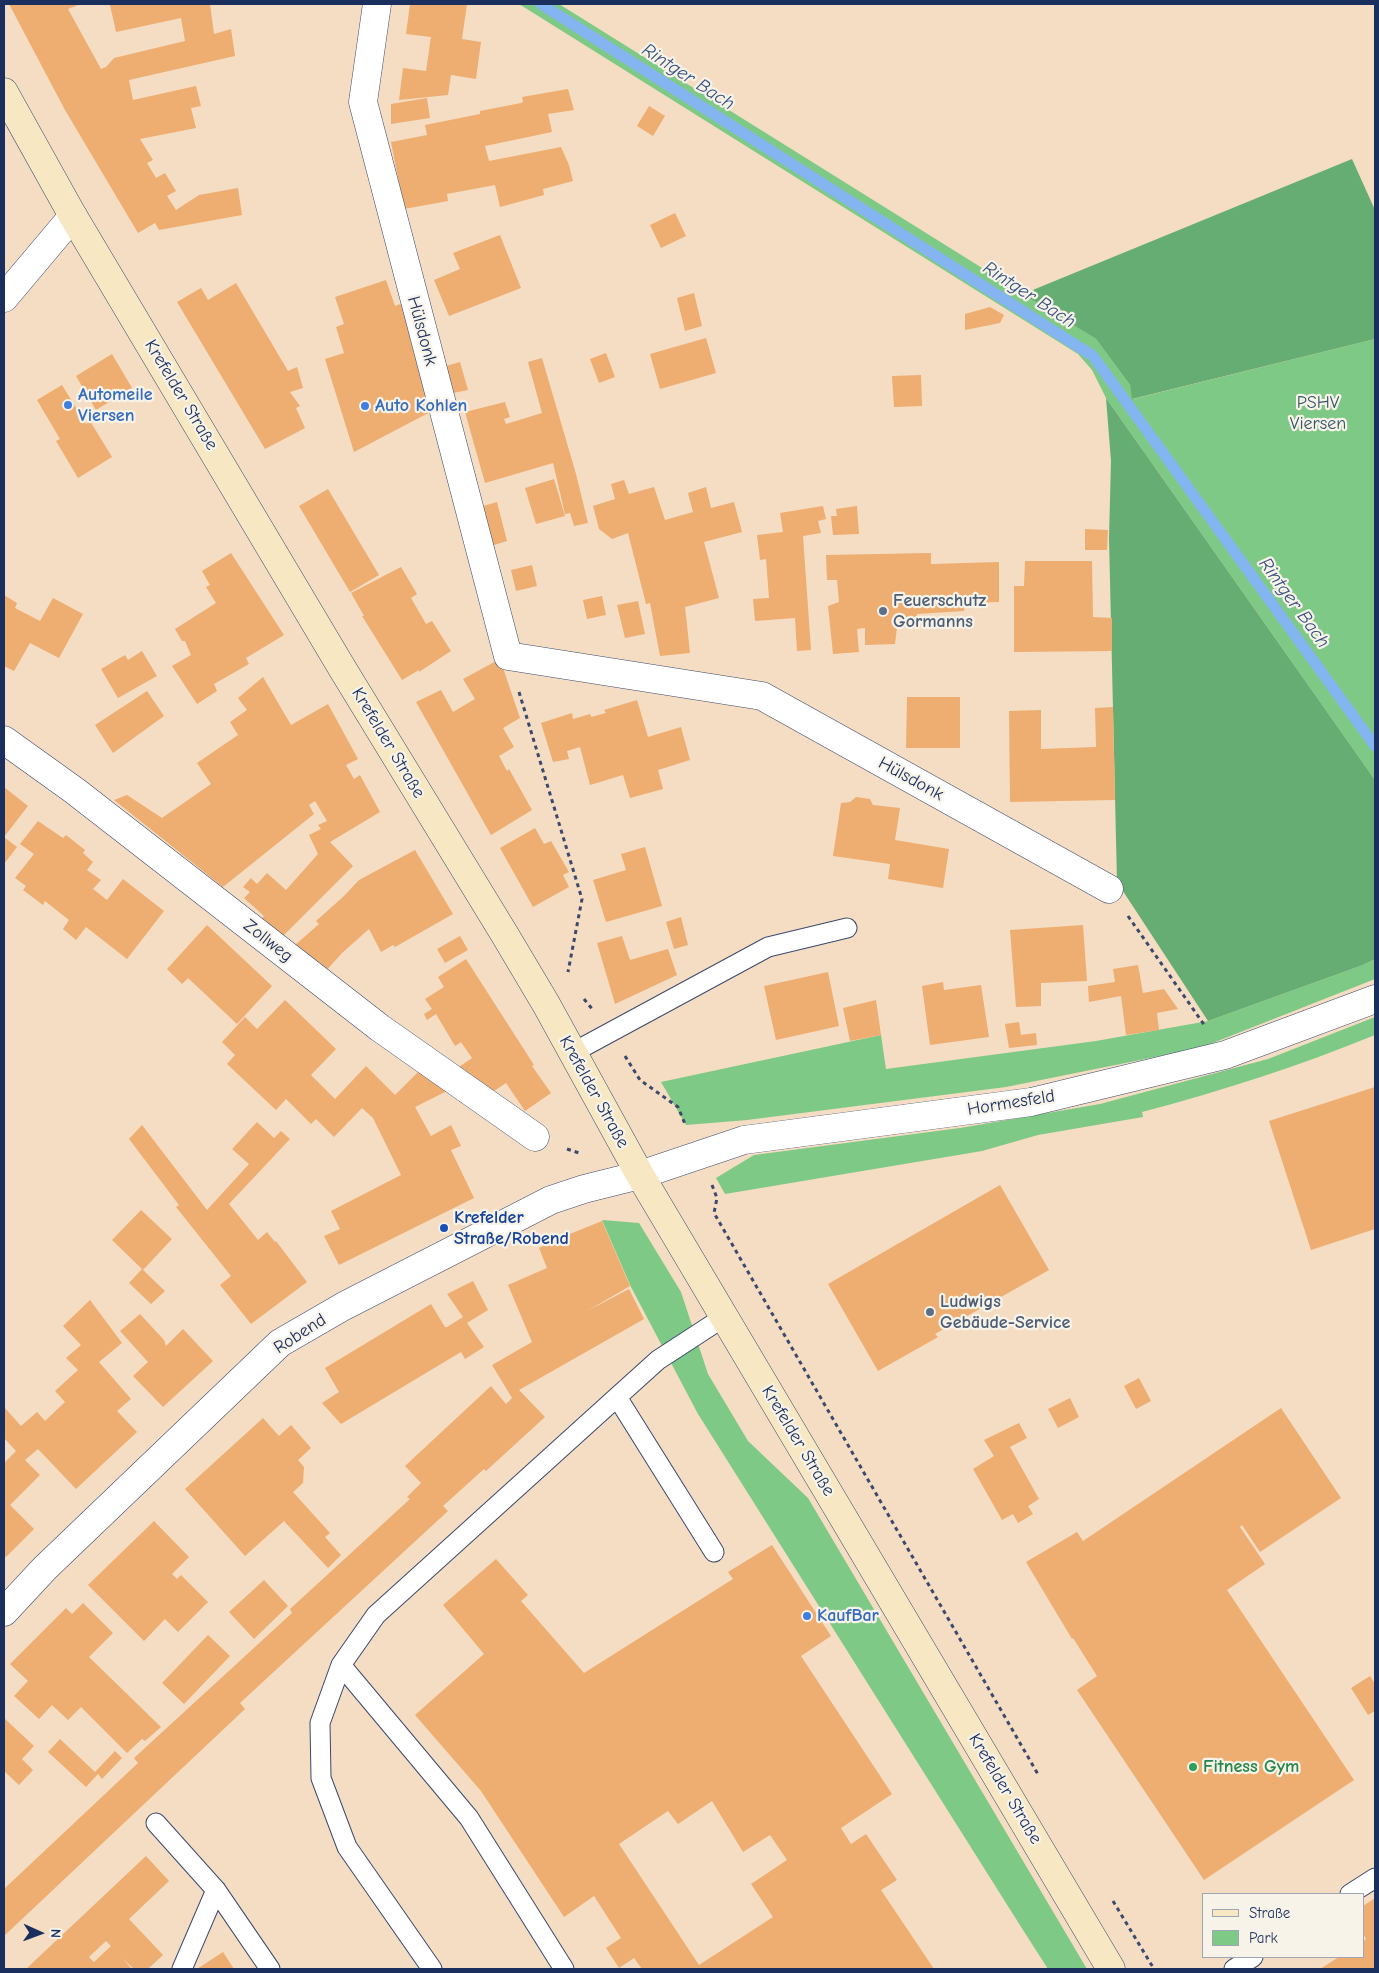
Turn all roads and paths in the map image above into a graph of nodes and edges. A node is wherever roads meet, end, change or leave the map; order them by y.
1 (376, 4) edge
2 (4, 92) edge
3 (73, 216) junction
4 (4, 298) edge
5 (508, 656) junction
6 (4, 740) edge
7 (1109, 889) joint
8 (847, 928) dead end
9 (567, 978) dead end
10 (584, 998) dead end
11 (1375, 998) edge
12 (611, 1032) junction
13 (572, 1052) junction
14 (1225, 1055) junction
15 (536, 1138) dead end
16 (698, 1155) junction
17 (640, 1175) junction
18 (724, 1317) junction
19 (617, 1397) junction
20 (714, 1552) dead end
21 (4, 1612) edge
22 (341, 1665) junction
23 (1041, 1779) dead end
24 (156, 1823) dead end
25 (1375, 1878) edge
26 (216, 1890) junction
27 (1352, 1893) edge
28 (1110, 1897) dead end
29 (1251, 1958) edge
30 (427, 1967) edge
31 (182, 1969) edge
32 (270, 1969) edge
33 (564, 1969) edge
34 (1111, 1969) edge
35 (1154, 1969) edge
36 (1234, 1969) edge

1 - 5 street, Hülsdonk
2 - 3 main road, Krefelder Straße
3 - 4 street
3 - 13 main road, Krefelder Straße
5 - 7 street, Hülsdonk
5 - 9 path
6 - 15 street, Zollweg
7 - 14 path
8 - 12 lane
10 - 12 path
11 - 14 street, Hormesfeld
12 - 13 lane
12 - 16 path
13 - 17 main road, Krefelder Straße
14 - 16 street, Hormesfeld
16 - 17 street, Hormesfeld
16 - 23 path
17 - 18 main road, Krefelder Straße
17 - 21 street, Robend
18 - 19 lane
18 - 34 main road, Krefelder Straße
19 - 20 lane
19 - 22 lane
22 - 30 lane
22 - 33 lane
24 - 26 lane
25 - 27 lane
26 - 31 lane
26 - 32 lane
28 - 35 path
29 - 36 lane

